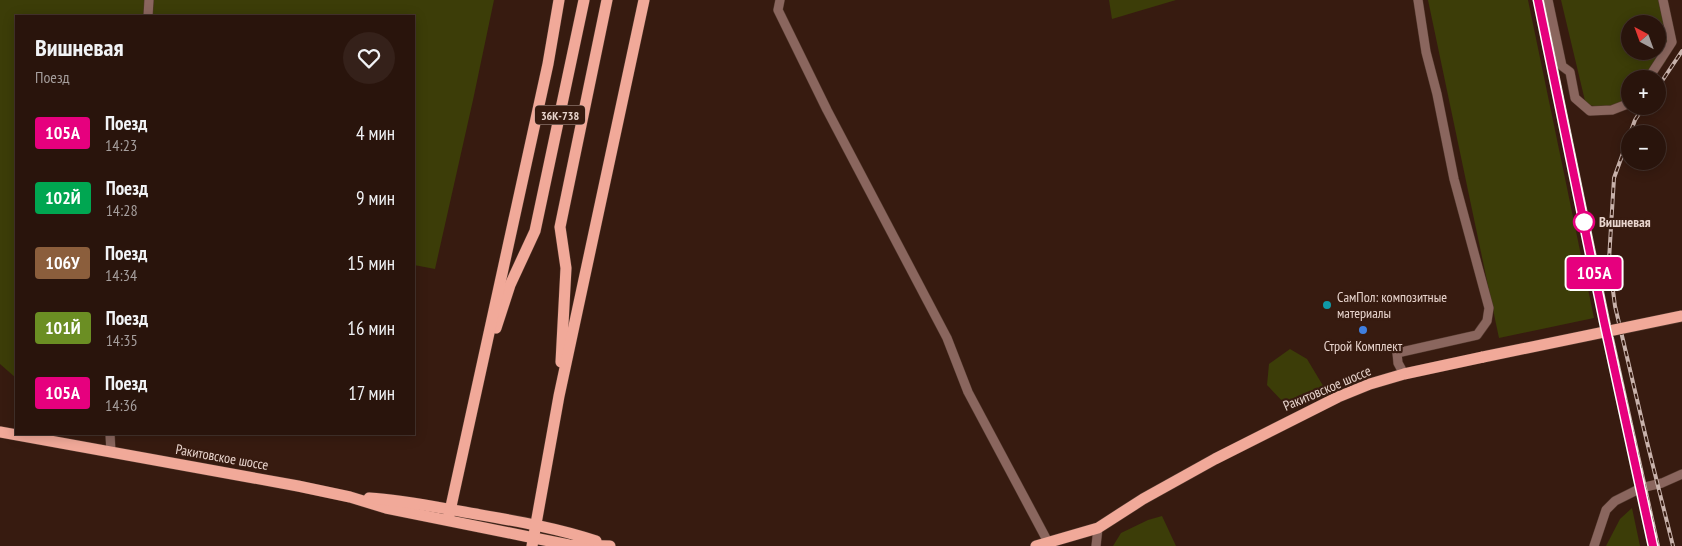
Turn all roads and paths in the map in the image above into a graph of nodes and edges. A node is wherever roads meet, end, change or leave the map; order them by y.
1 (148, 0) edge
2 (559, 0) edge
3 (584, 0) edge
4 (607, 0) edge
5 (644, 0) edge
6 (780, 0) edge
7 (1418, 0) edge
8 (1548, 0) edge
9 (1663, 0) edge
10 (148, 15) edge
11 (1654, 70) edge
12 (1621, 106) edge
13 (1682, 316) edge
14 (1404, 374) junction
15 (478, 378) junction
16 (559, 396) junction
17 (0, 432) edge
18 (15, 435) edge
19 (16, 435) edge
20 (110, 435) edge
21 (110, 452) junction
22 (1682, 474) edge
23 (450, 515) junction
24 (536, 525) junction
25 (1098, 528) junction
26 (533, 542) edge
27 (1042, 544) edge
28 (608, 546) edge
29 (1096, 546) edge
30 (1594, 546) edge

1 - 10 street
2 - 15 main road
3 - 15 main road, 36К-738
4 - 16 main road, 36К-738
5 - 16 main road
6 - 27 street
7 - 14 street
8 - 12 street
9 - 11 street
13 - 14 main road, Ракитовское шоссе, bridge
14 - 25 main road, Ракитовское шоссе
15 - 23 main road, 36К-738
16 - 24 main road, 36К-738
17 - 18 main road, Ракитовское шоссе
19 - 21 main road, Ракитовское шоссе
20 - 21 street
21 - 23 main road, Ракитовское шоссе
22 - 30 street
23 - 24 main road, Ракитовское шоссе
23 - 26 main road, Ракитовское шоссе
24 - 26 main road
24 - 28 main road, Ракитовское шоссе
25 - 27 main road, Ракитовское шоссе
25 - 29 street
26 - 28 main road, Ракитовское шоссе

